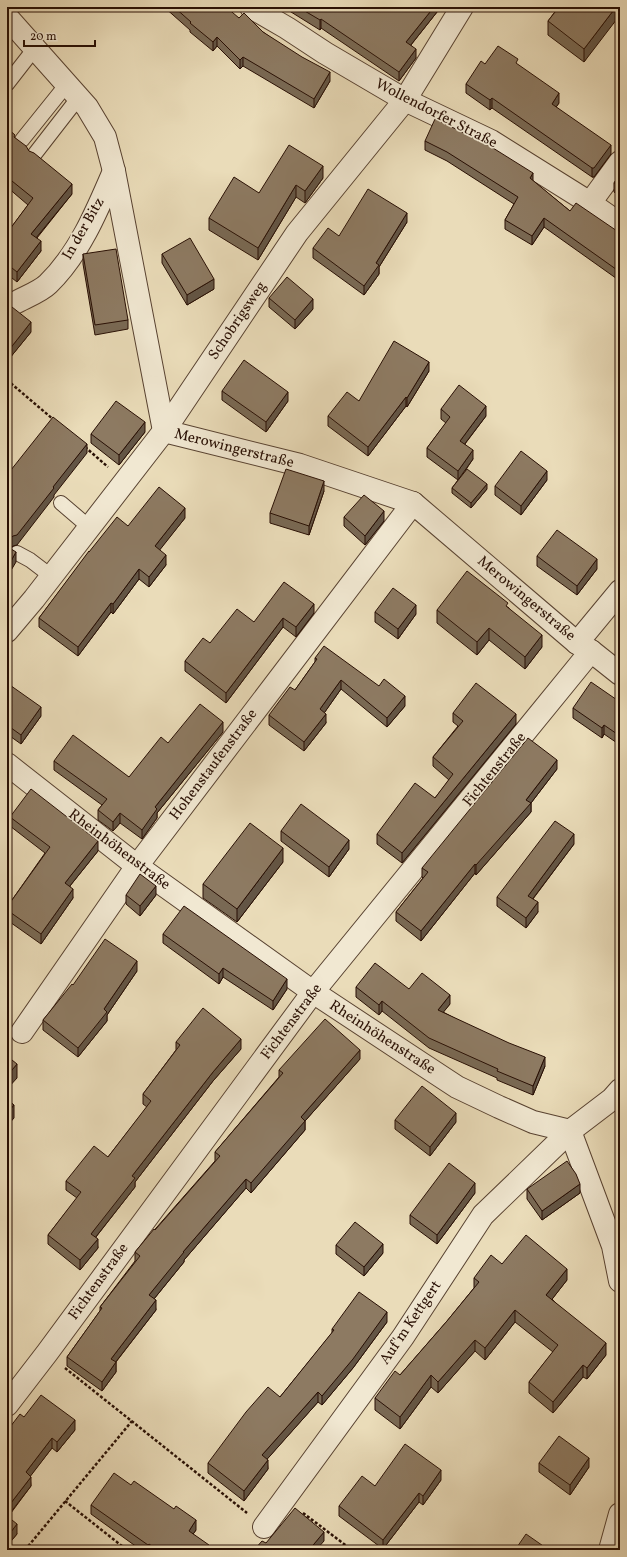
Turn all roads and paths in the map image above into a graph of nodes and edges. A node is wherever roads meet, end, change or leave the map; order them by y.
1 (252, 7) edge
2 (462, 7) edge
3 (7, 17) edge
4 (35, 48) junction
5 (7, 84) edge
6 (73, 91) junction
7 (405, 100) junction
8 (22, 140) dead end
9 (34, 155) edge
10 (620, 162) edge
11 (114, 171) junction
12 (590, 203) junction
13 (620, 224) edge
14 (7, 304) edge
15 (7, 380) edge
16 (54, 420) edge
17 (164, 432) junction
18 (84, 446) edge
19 (125, 481) junction
20 (413, 502) junction
21 (61, 503) dead end
22 (89, 527) junction
23 (17, 553) edge
24 (51, 576) junction
25 (620, 591) edge
26 (7, 631) edge
27 (584, 647) junction
28 (620, 674) edge
29 (7, 764) edge
30 (137, 866) junction
31 (313, 992) junction
32 (22, 1032) dead end
33 (620, 1090) edge
34 (570, 1131) junction
35 (620, 1281) edge
36 (47, 1353) junction
37 (7, 1404) edge
38 (132, 1421) junction
39 (286, 1499) junction
40 (65, 1501) junction
41 (620, 1514) edge
42 (264, 1527) joint
43 (25, 1550) edge
44 (127, 1550) edge
45 (352, 1550) edge
46 (610, 1550) edge

1 - 7 street, Wollendorfer Straße
2 - 7 street, Schobrigsweg
3 - 4 street, Merowingerstraße
4 - 5 lane
4 - 6 street, Merowingerstraße
6 - 8 lane
6 - 9 lane
6 - 11 street, Merowingerstraße
7 - 12 street, Wollendorfer Straße
7 - 17 street, Schobrigsweg
10 - 12 street
11 - 14 street, In der Bitz
11 - 17 street, Merowingerstraße
12 - 13 street, Wollendorfer Straße
15 - 16 path
17 - 19 street, Schobrigsweg
17 - 20 street, Merowingerstraße
18 - 19 path
19 - 22 street, Schobrigsweg
20 - 27 street, Merowingerstraße
20 - 30 street, Hohenstaufenstraße
21 - 22 lane
22 - 24 street, Schobrigsweg
23 - 24 lane
24 - 26 street, Schobrigsweg
25 - 27 street, Fichtenstraße
27 - 28 street, Merowingerstraße
27 - 31 street, Fichtenstraße
29 - 30 street, Rheinhöhenstraße
30 - 31 street, Rheinhöhenstraße
30 - 32 street, Hohenstaufenstraße
31 - 34 street, Rheinhöhenstraße
31 - 36 street, Fichtenstraße
33 - 34 street
34 - 35 street
34 - 39 street, Auf'm Kettgert
36 - 37 street, Fichtenstraße
36 - 38 path
38 - 40 path
38 - 42 path
39 - 42 street, Auf'm Kettgert
39 - 45 path
40 - 43 path
40 - 44 path
41 - 46 street

